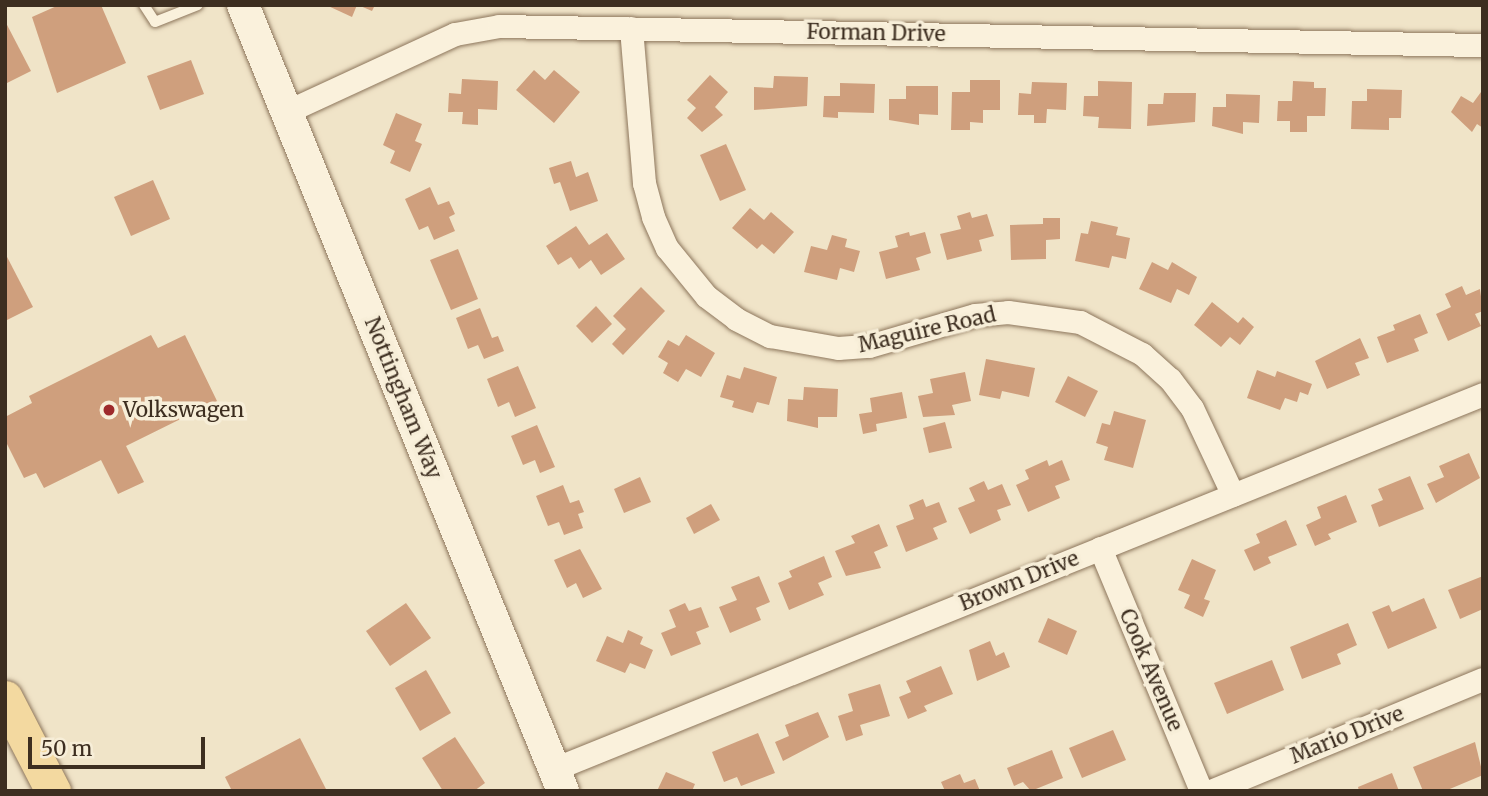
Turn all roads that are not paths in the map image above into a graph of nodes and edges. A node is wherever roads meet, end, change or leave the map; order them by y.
1 (144, 5) edge
2 (198, 5) edge
3 (243, 5) edge
4 (631, 29) junction
5 (1483, 45) edge
6 (286, 112) junction
7 (1483, 394) edge
8 (1233, 495) junction
9 (1100, 548) junction
10 (1483, 679) edge
11 (6, 699) edge
12 (559, 780) edge
13 (53, 791) edge
14 (1201, 791) edge
15 (1212, 791) edge

1 - 2 lane
3 - 6 street, Nottingham Way
4 - 5 street, Forman Drive
4 - 6 street, Forman Drive
4 - 8 street, Maguire Road
6 - 12 street, Nottingham Way
7 - 8 street, Brown Drive
8 - 9 street, Brown Drive
9 - 12 street, Brown Drive
9 - 14 street, Cook Avenue
10 - 15 street, Mario Drive
11 - 13 main road

